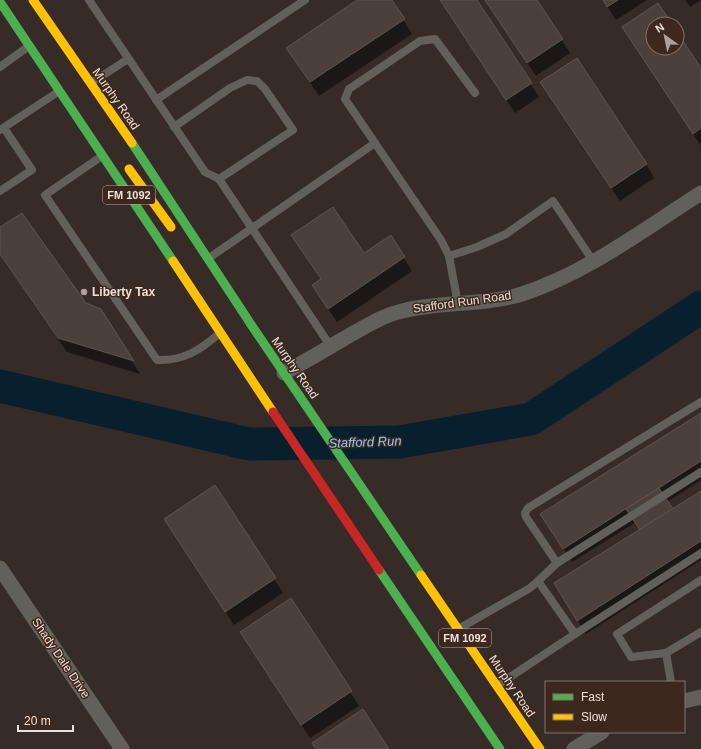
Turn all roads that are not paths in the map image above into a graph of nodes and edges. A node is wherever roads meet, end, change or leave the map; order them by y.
1 (33, 0) edge
2 (89, 0) edge
3 (305, 0) edge
4 (0, 2) edge
5 (30, 45) junction
6 (128, 58) junction
7 (0, 66) edge
8 (77, 83) dead end
9 (90, 84) junction
10 (60, 91) junction
11 (475, 93) dead end
12 (156, 100) junction
13 (174, 127) junction
14 (2, 129) edge
15 (375, 143) junction
16 (103, 156) junction
17 (219, 179) junction
18 (0, 191) edge
19 (701, 193) edge
20 (252, 229) junction
21 (198, 243) junction
22 (168, 254) junction
23 (448, 256) junction
24 (209, 259) junction
25 (593, 261) junction
26 (191, 271) dead end
27 (458, 304) junction
28 (220, 333) junction
29 (331, 346) junction
30 (277, 372) junction
31 (701, 402) edge
32 (701, 472) edge
33 (360, 542) junction
34 (373, 547) dead end
35 (701, 553) edge
36 (557, 563) junction
37 (0, 568) edge
38 (701, 580) edge
39 (538, 581) junction
40 (459, 629) junction
41 (446, 630) dead end
42 (701, 632) edge
43 (576, 634) junction
44 (468, 643) junction
45 (666, 653) junction
46 (671, 681) edge
47 (497, 686) junction
48 (701, 697) edge
49 (685, 701) edge
50 (600, 733) edge
51 (122, 749) edge
52 (500, 749) edge
53 (540, 749) edge
54 (574, 749) edge

1 - 9 main road, Murphy Road / FM 1092
2 - 6 lane
3 - 12 lane
4 - 5 main road, FM 1092
5 - 7 lane
5 - 10 main road, FM 1092
6 - 9 lane
6 - 12 lane
8 - 9 main road
9 - 21 main road, Murphy Road / FM 1092
10 - 14 lane
10 - 16 main road, FM 1092
11 - 15 lane
12 - 13 lane
13 - 17 lane
13 - 17 lane
14 - 18 lane
15 - 20 lane
15 - 23 lane
16 - 21 main road
16 - 22 main road, FM 1092
16 - 28 lane
17 - 20 lane
19 - 25 street, Stafford Run Road
20 - 24 lane
20 - 29 lane
21 - 24 main road, Murphy Road / FM 1092
22 - 26 main road
22 - 28 main road, FM 1092
23 - 25 lane
23 - 27 lane
24 - 30 main road, Murphy Road / FM 1092
25 - 27 street, Stafford Run Road
27 - 29 street, Stafford Run Road
28 - 33 main road, FM 1092
29 - 30 street, Stafford Run Road
30 - 40 main road, Murphy Road / FM 1092
31 - 36 lane
32 - 36 lane
33 - 34 main road
33 - 52 main road, FM 1092
35 - 43 lane
36 - 39 lane
37 - 51 street, Shady Dale Drive
38 - 45 lane
39 - 40 lane
39 - 43 lane
40 - 44 main road, Murphy Road / FM 1092
41 - 44 main road
42 - 45 lane
43 - 47 lane
44 - 47 main road, Murphy Road / FM 1092
45 - 46 lane
47 - 53 main road, Murphy Road / FM 1092
48 - 49 street
50 - 54 street

